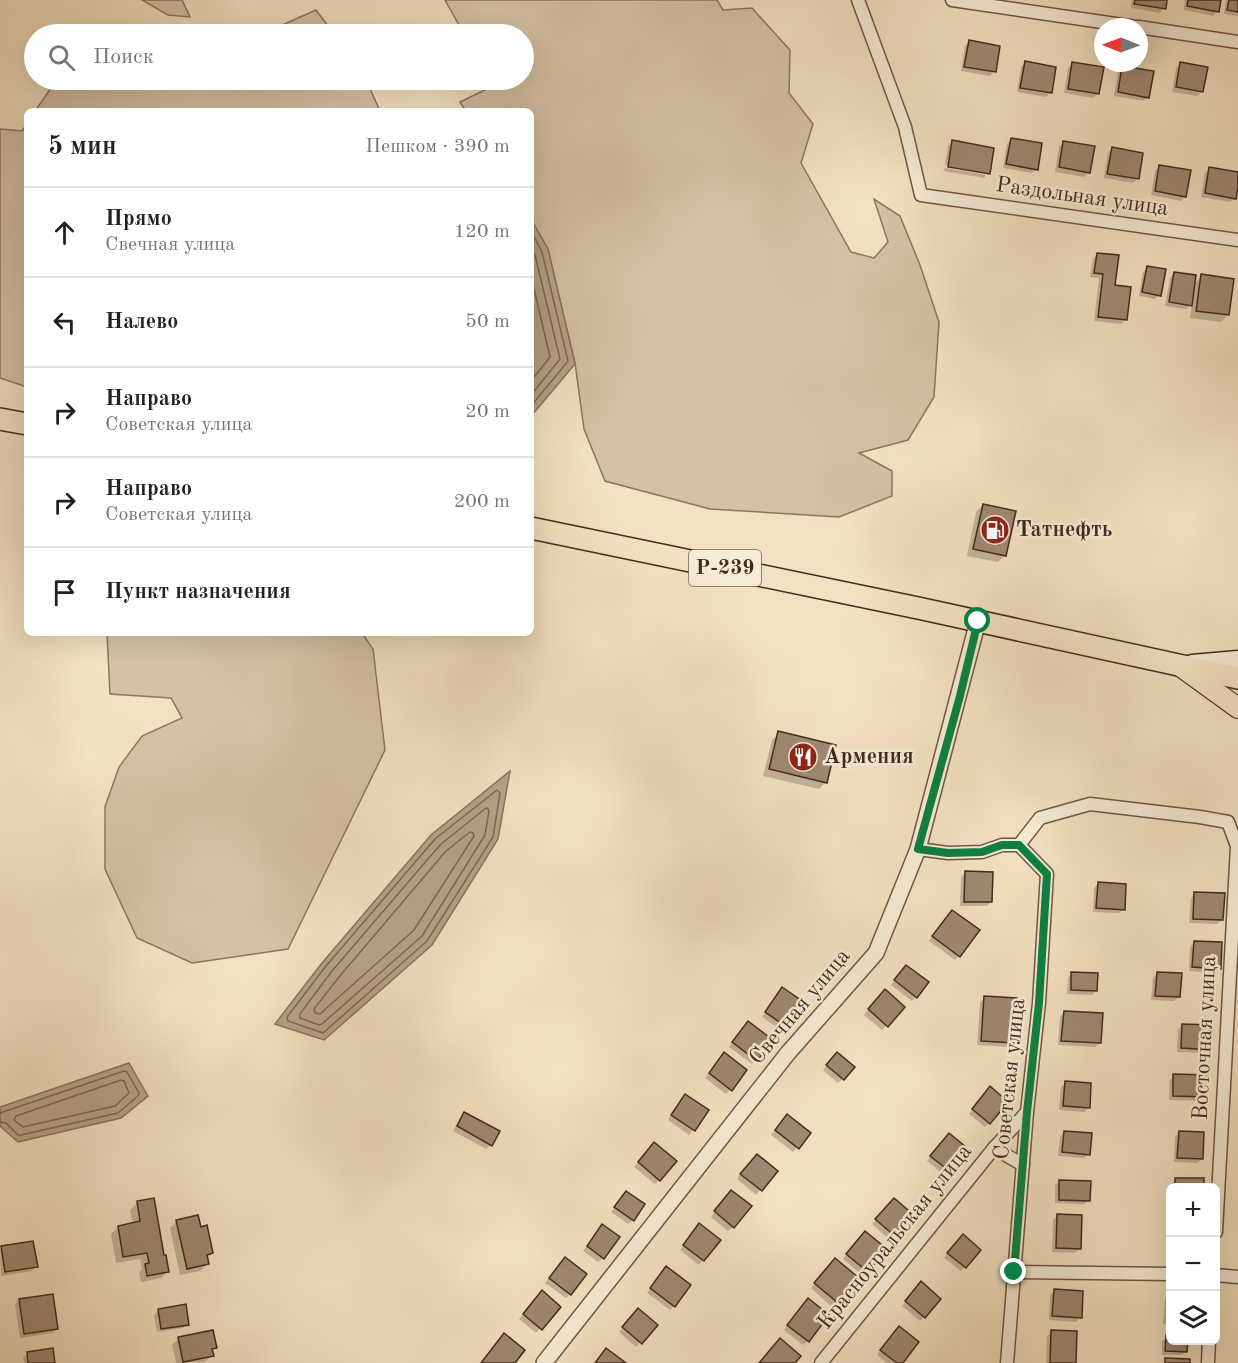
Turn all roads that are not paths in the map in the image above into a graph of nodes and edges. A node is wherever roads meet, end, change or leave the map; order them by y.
1 (858, 0) edge
2 (952, 0) edge
3 (1094, 21) edge
4 (1148, 28) edge
5 (1238, 42) edge
6 (1238, 240) edge
7 (0, 419) edge
8 (24, 423) edge
9 (534, 529) edge
10 (978, 621) junction
11 (1238, 660) edge
12 (1178, 665) junction
13 (1238, 678) edge
14 (1238, 708) edge
15 (1019, 845) junction
16 (1237, 846) edge
17 (918, 849) junction
18 (1027, 1112) junction
19 (994, 1148) junction
20 (1023, 1165) junction
21 (1218, 1183) edge
22 (1014, 1272) junction
23 (1166, 1274) edge
24 (1220, 1275) edge
25 (1238, 1277) edge
26 (1209, 1345) edge
27 (544, 1363) edge
28 (821, 1363) edge
29 (1007, 1363) edge
30 (1208, 1363) edge

1 - 6 street, Раздольная улица
2 - 3 street
4 - 5 street
7 - 8 highway
9 - 10 highway, Р-239
10 - 12 highway, Р-239
10 - 17 street, Свечная улица
11 - 12 main road
12 - 13 highway, Р-239
12 - 14 main road
15 - 16 street
15 - 17 street
15 - 18 street, Советская улица
16 - 21 street, Восточная улица
17 - 27 street, Свечная улица
18 - 19 street, Красноуральская улица
18 - 20 street, Советская улица
19 - 20 street
19 - 28 street, Красноуральская улица
20 - 22 street, Советская улица
22 - 23 street
22 - 29 street, Советская улица
24 - 25 street
26 - 30 street

